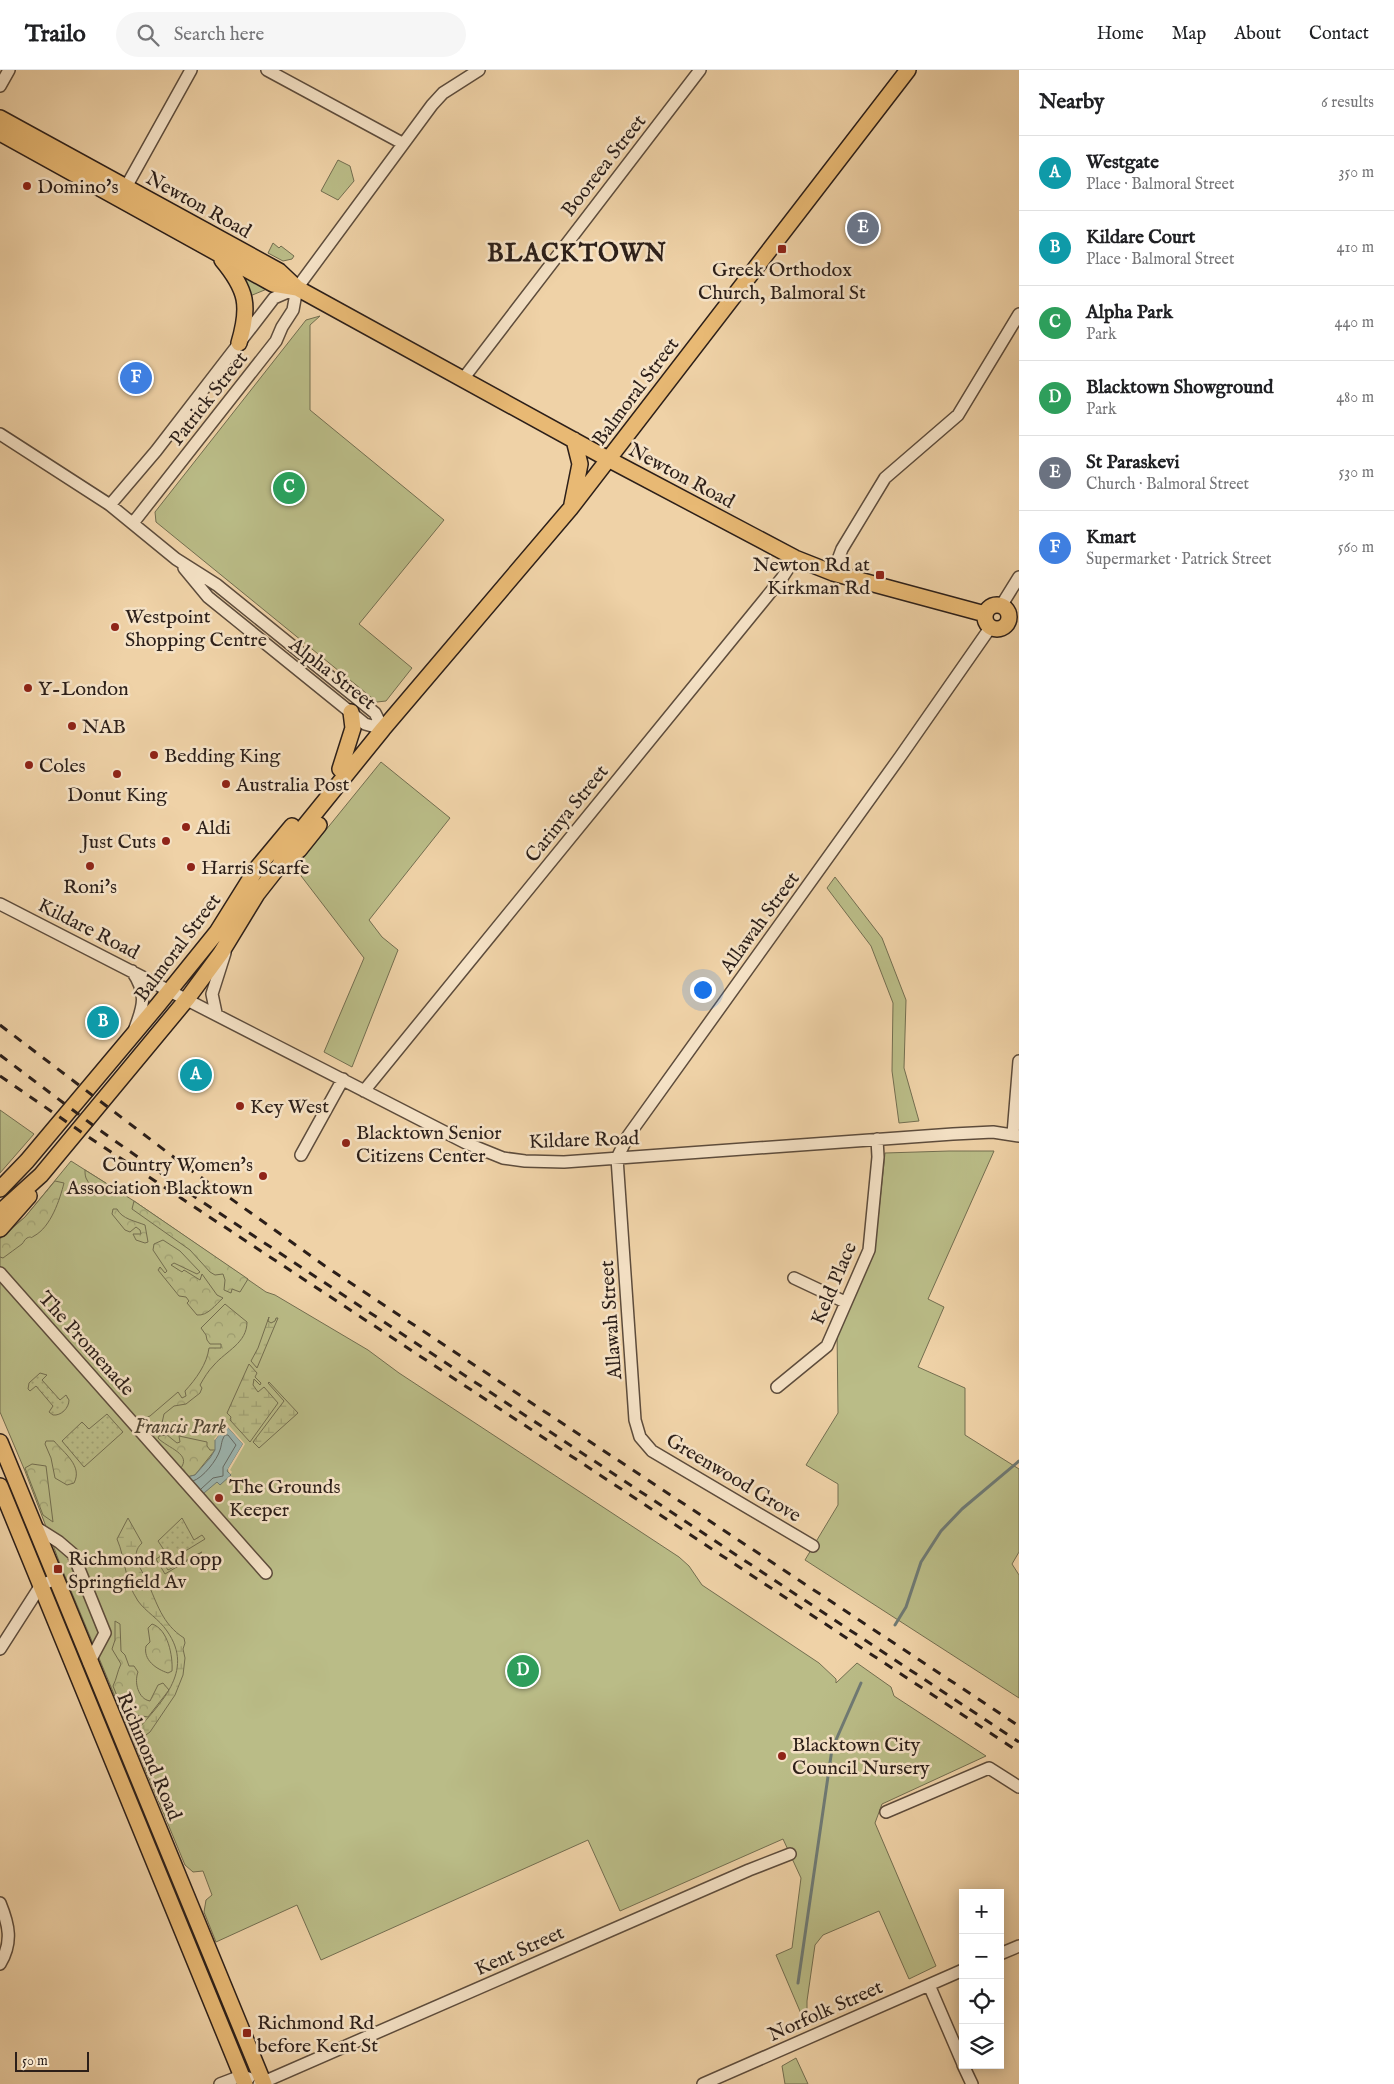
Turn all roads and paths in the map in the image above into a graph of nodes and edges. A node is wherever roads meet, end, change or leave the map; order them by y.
1 (9, 70) edge
2 (191, 70) edge
3 (266, 70) edge
4 (479, 70) edge
5 (700, 70) edge
6 (908, 70) edge
7 (0, 86) edge
8 (0, 118) edge
9 (0, 133) edge
10 (402, 144) junction
11 (126, 187) junction
12 (217, 253) junction
13 (297, 288) junction
14 (1019, 314) edge
15 (239, 343) junction
16 (463, 379) junction
17 (2, 437) edge
18 (574, 440) junction
19 (608, 459) junction
20 (110, 505) junction
21 (570, 509) junction
22 (133, 523) junction
23 (795, 558) junction
24 (176, 559) junction
25 (833, 573) junction
26 (1019, 577) edge
27 (1001, 606) junction
28 (985, 614) junction
29 (1014, 625) edge
30 (990, 628) junction
31 (351, 712) junction
32 (383, 729) junction
33 (340, 769) junction
34 (0, 904) edge
35 (228, 942) junction
36 (131, 970) junction
37 (169, 991) junction
38 (187, 999) junction
39 (216, 1013) junction
40 (132, 1037) junction
41 (1019, 1061) edge
42 (343, 1079) junction
43 (364, 1091) junction
44 (1016, 1135) edge
45 (877, 1140) junction
46 (301, 1155) dead end
47 (617, 1158) junction
48 (42, 1175) junction
49 (0, 1189) edge
50 (0, 1212) edge
51 (0, 1229) edge
52 (0, 1273) edge
53 (794, 1278) dead end
54 (845, 1302) junction
55 (777, 1387) dead end
56 (640, 1437) joint
57 (0, 1442) edge
58 (0, 1486) edge
59 (34, 1526) junction
60 (813, 1546) dead end
61 (266, 1573) dead end
62 (56, 1579) junction
63 (41, 1585) junction
64 (0, 1649) edge
65 (89, 1663) junction
66 (1019, 1787) edge
67 (886, 1812) dead end
68 (790, 1854) dead end
69 (0, 1903) edge
70 (1019, 1946) edge
71 (1004, 1952) edge
72 (0, 1964) edge
73 (959, 1972) edge
74 (929, 1985) junction
75 (959, 2055) edge
76 (965, 2069) edge
77 (243, 2080) edge
78 (262, 2083) edge
79 (220, 2084) edge
80 (703, 2084) edge
81 (972, 2084) edge

1 - 7 street
2 - 11 street
3 - 10 street
4 - 10 street, Patrick Street
5 - 16 street, Booreea Street
6 - 19 main road, Balmoral Street
8 - 11 main road, Newton Road
9 - 12 main road, Newton Road
10 - 13 street, Patrick Street
11 - 13 main road, Newton Road
12 - 13 main road, Newton Road
12 - 15 main road
13 - 15 street, Patrick Street
13 - 16 main road, Newton Road
13 - 22 street, Patrick Street
14 - 25 street
15 - 20 street, Patrick Street
16 - 18 main road, Newton Road
17 - 20 street, Alpha Street
18 - 19 main road, Newton Road
18 - 21 main road
19 - 21 main road, Balmoral Street
19 - 23 main road, Newton Road
20 - 22 street, Alpha Street
21 - 32 main road, Balmoral Street
22 - 24 street, Alpha Street
23 - 25 main road, Newton Road
23 - 43 street, Carinya Street
24 - 31 street, Alpha Street
24 - 32 street, Alpha Street
25 - 28 main road, Newton Road
26 - 27 street
27 - 28 main road
27 - 29 main road
28 - 30 main road
29 - 30 main road
30 - 47 street, Allawah Street
31 - 32 street, Alpha Street
31 - 33 main road
32 - 33 main road, Balmoral Street
32 - 35 main road, Balmoral Street
33 - 37 main road, Balmoral Street
34 - 36 street, Kildare Road
35 - 38 main road, Balmoral Street
35 - 39 street
36 - 37 street, Kildare Road
36 - 40 street
37 - 38 street, Kildare Road
37 - 40 main road, Balmoral Street
38 - 39 street, Kildare Road
38 - 48 main road, Balmoral Street
39 - 42 street, Kildare Road
40 - 49 main road, Balmoral Street
41 - 44 street
42 - 43 street, Kildare Road
42 - 46 street
43 - 47 street, Kildare Road
44 - 45 street, Kildare Road
45 - 47 street, Kildare Road
45 - 54 street, Keld Place
47 - 56 street, Allawah Street
48 - 50 main road, Balmoral Street
48 - 51 main road
52 - 61 street, The Promenade
53 - 54 street
54 - 55 street, Keld Place
56 - 60 street, Greenwood Grove
57 - 59 main road, Richmond Road
58 - 63 main road, Richmond Road
59 - 62 main road, Richmond Road
59 - 65 street
62 - 63 street
62 - 65 main road, Richmond Road
63 - 64 street
63 - 77 main road, Richmond Road
65 - 78 main road, Richmond Road
66 - 67 street
68 - 78 street, Kent Street
69 - 72 street
70 - 71 street
73 - 74 street, Norfolk Street
74 - 75 street
74 - 80 street, Norfolk Street
76 - 81 street
77 - 78 street
77 - 79 street

